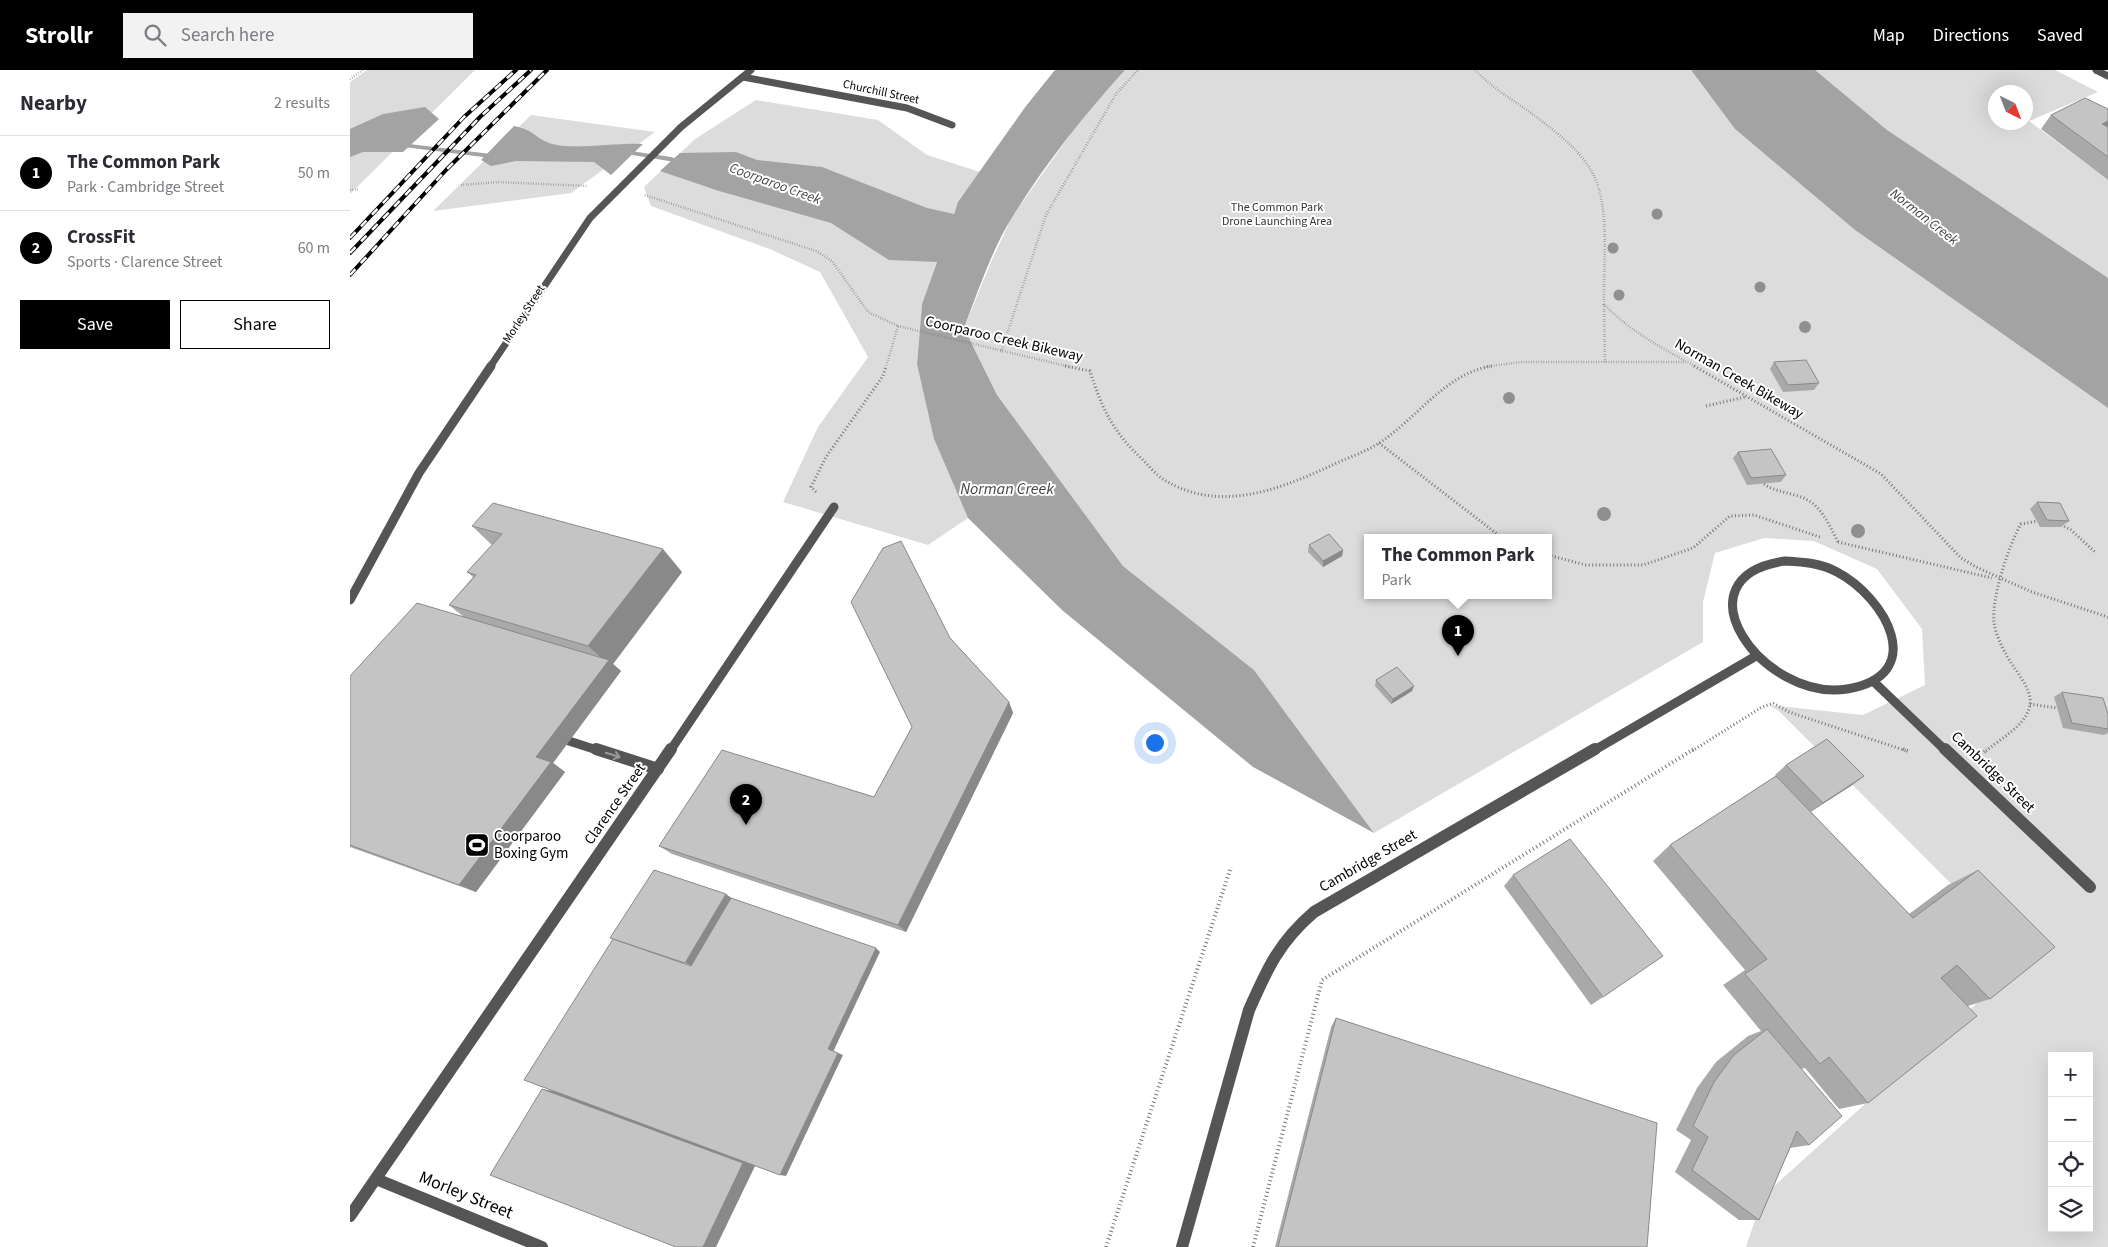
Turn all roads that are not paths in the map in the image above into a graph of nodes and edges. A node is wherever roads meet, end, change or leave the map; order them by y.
1 (751, 70) edge
2 (2096, 70) edge
3 (2108, 76) edge
4 (744, 77) junction
5 (952, 125) dead end
6 (834, 507) road end
7 (350, 600) edge
8 (1756, 656) junction
9 (1873, 681) junction
10 (569, 741) dead end
11 (658, 769) junction
12 (2090, 887) dead end
13 (376, 1179) junction
14 (350, 1215) edge
15 (542, 1247) edge
16 (1182, 1247) edge

1 - 4 street, Morley Street
2 - 3 street
4 - 5 street, Churchill Street
4 - 7 street, Morley Street
6 - 11 street, Clarence Street
8 - 9 street
8 - 9 street
8 - 16 street, Cambridge Street
9 - 12 street, Cambridge Street
10 -> 11 street
11 - 13 street, Clarence Street
13 - 14 street, Clarence Street
13 - 15 street, Morley Street

